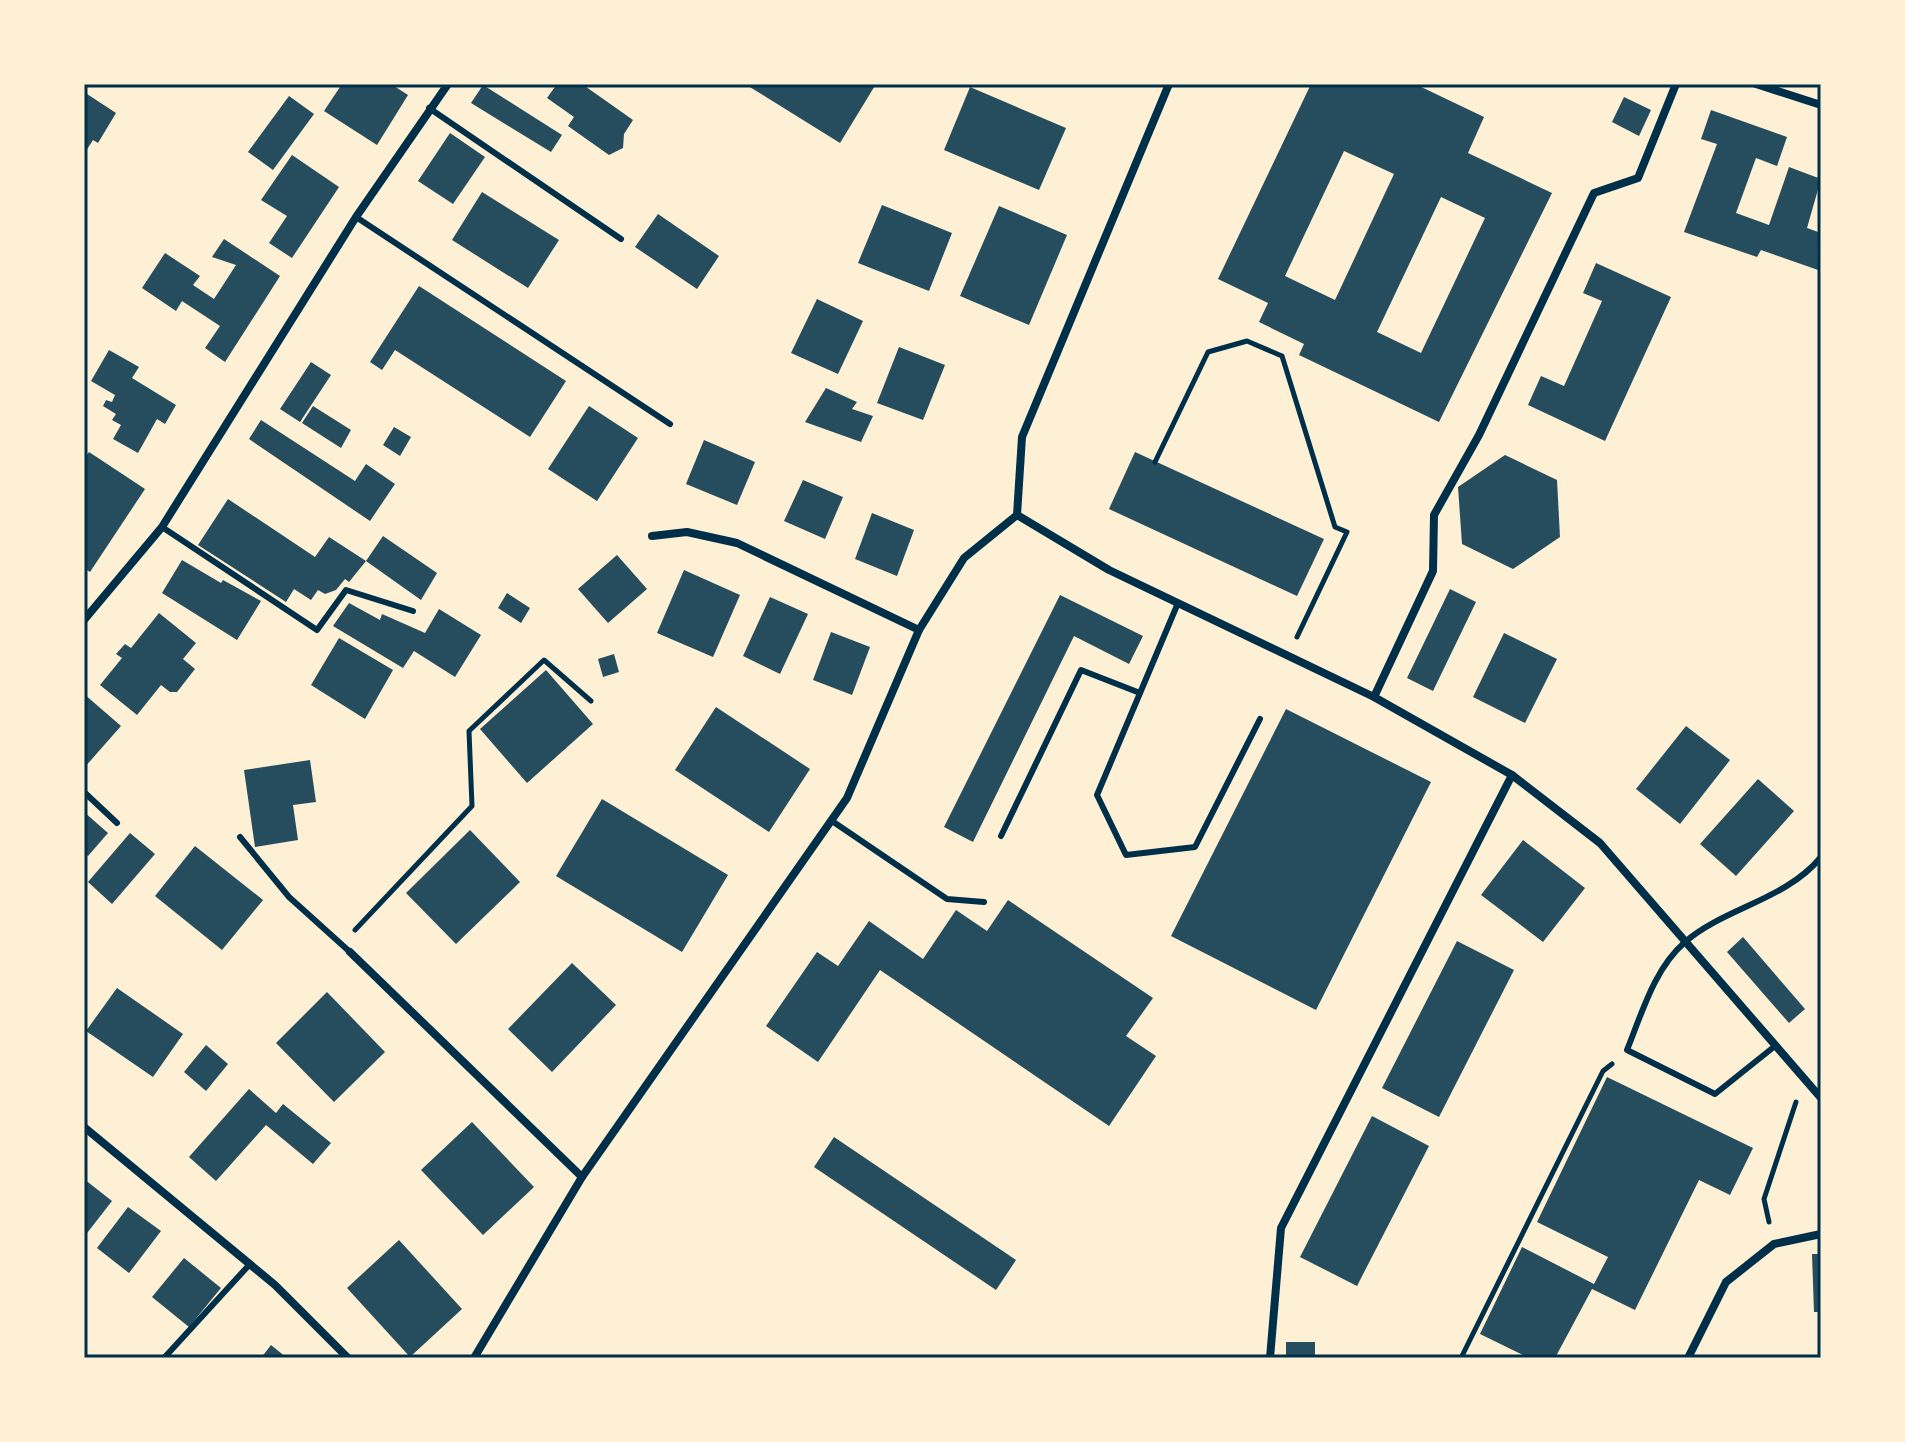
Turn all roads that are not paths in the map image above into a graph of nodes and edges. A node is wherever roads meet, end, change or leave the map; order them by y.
1 (448, 84) edge
2 (1169, 84) edge
3 (1676, 84) edge
4 (1756, 84) edge
5 (1821, 105) edge
6 (429, 108) junction
7 (356, 217) junction
8 (621, 239) dead end
9 (670, 424) dead end
10 (1017, 515) junction
11 (162, 527) junction
12 (652, 536) dead end
13 (1178, 603) junction
14 (413, 611) dead end
15 (84, 620) edge
16 (919, 630) junction
17 (1140, 693) junction
18 (1374, 697) junction
19 (1260, 719) dead end
20 (1512, 775) junction
21 (84, 792) edge
22 (832, 821) junction
23 (117, 823) dead end
24 (1001, 836) dead end
25 (240, 837) dead end
26 (1821, 857) edge
27 (984, 902) dead end
28 (1686, 942) junction
29 (350, 952) joint
30 (1775, 1046) junction
31 (1821, 1098) edge
32 (84, 1127) edge
33 (582, 1177) junction
34 (1821, 1234) edge
35 (250, 1264) junction
36 (164, 1358) edge
37 (348, 1358) edge
38 (474, 1358) edge
39 (1270, 1358) edge
40 (1688, 1358) edge

1 - 6 street
2 - 10 street
3 - 18 street
4 - 5 street
6 - 7 street
6 - 8 lane
7 - 9 lane
7 - 11 street
10 - 13 street
10 - 16 street
11 - 14 lane
11 - 15 street
12 - 16 street
13 - 17 lane
13 - 18 street
16 - 22 street
17 - 19 lane
17 - 24 lane
18 - 20 street
20 - 28 street
20 - 39 street
21 - 23 lane
22 - 27 lane
22 - 33 street
25 - 29 lane
26 - 28 lane
28 - 30 street
28 - 30 lane
29 - 33 street
30 - 31 street
32 - 35 street
33 - 38 street
34 - 40 street
35 - 36 lane
35 - 37 street

